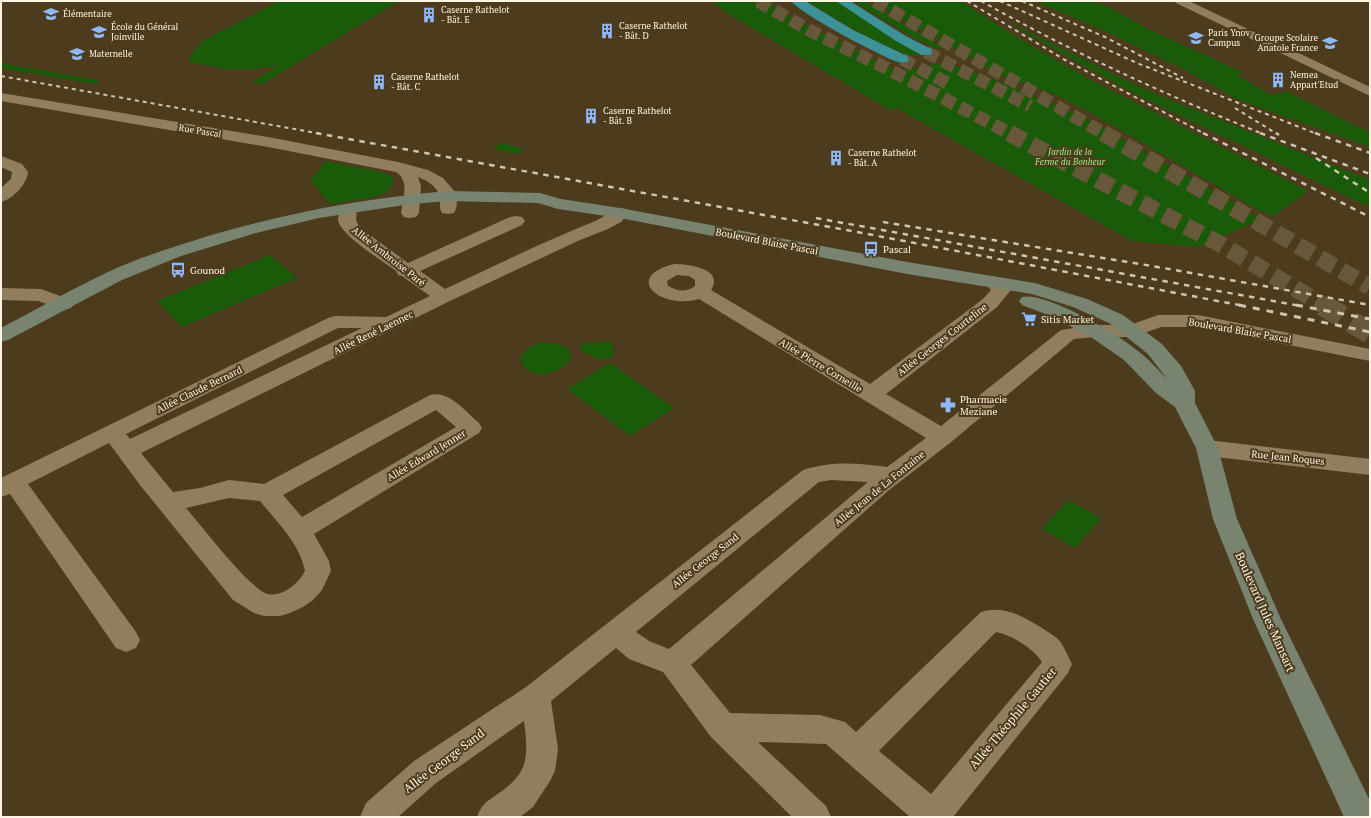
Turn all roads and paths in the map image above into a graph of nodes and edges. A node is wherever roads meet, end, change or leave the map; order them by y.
1 (797, 1) edge
2 (842, 1) edge
3 (1180, 1) edge
4 (926, 52) tunnel mouth
5 (902, 60) tunnel mouth
6 (1370, 92) edge
7 (1, 97) edge
8 (1, 161) edge
9 (398, 167) junction
10 (1, 197) edge
11 (448, 202) junction
12 (410, 206) junction
13 (620, 213) junction
14 (348, 214) junction
15 (516, 221) dead end
16 (406, 271) junction
17 (990, 284) junction
18 (700, 292) dead end
19 (1, 294) edge
20 (443, 297) junction
21 (64, 304) junction
22 (391, 323) junction
23 (1095, 331) junction
24 (1133, 331) junction
25 (1, 336) edge
26 (1370, 355) edge
27 (871, 394) junction
28 (1184, 403) junction
29 (112, 431) junction
30 (942, 437) junction
31 (1206, 448) junction
32 (126, 451) junction
33 (1370, 466) edge
34 (891, 476) junction
35 (7, 485) edge
36 (267, 493) junction
37 (167, 502) junction
38 (299, 531) junction
39 (615, 632) junction
40 (126, 640) dead end
41 (673, 663) junction
42 (536, 696) junction
43 (722, 727) junction
44 (857, 752) junction
45 (376, 817) edge
46 (493, 817) edge
47 (815, 817) edge
48 (933, 817) edge
49 (1361, 817) edge

1 - 5 highway
2 - 4 highway
3 - 6 street
7 - 9 street, Rue Pascal
8 - 10 street
9 - 11 street, Rue Pascal
9 - 12 street
11 - 12 street, Boulevard Blaise Pascal
11 - 13 street, Boulevard Blaise Pascal
12 - 14 street, Boulevard Blaise Pascal
13 - 17 street, Boulevard Blaise Pascal
13 - 20 street, Allée René Laennec
14 - 16 street, Allée Ambroise Paré
14 - 21 street, Boulevard Blaise Pascal
15 - 16 street
16 - 20 street, Allée Ambroise Paré
17 - 23 street, Boulevard Blaise Pascal
17 - 24 street, Boulevard Blaise Pascal
17 - 27 street, Allée Georges Courteline
18 - 27 street, Allée Pierre Corneille
19 - 21 street
20 - 22 street, Allée René Laennec
21 - 25 street, Boulevard Blaise Pascal
22 - 29 street, Allée Claude Bernard
22 - 32 street, Allée René Laennec
23 - 24 street, Allée Jean de La Fontaine
23 - 28 street, Boulevard Jules Mansart
23 - 30 street, Allée Jean de La Fontaine
24 - 26 street, Boulevard Blaise Pascal
24 - 28 street, Boulevard Jules Mansart
27 - 30 street, Allée Pierre Corneille
28 - 31 street, Boulevard Jules Mansart
29 - 32 street
29 - 35 street, Allée Claude Bernard
30 - 34 street, Allée Jean de La Fontaine
31 - 33 street, Rue Jean Roques
31 - 49 street, Boulevard Jules Mansart
32 - 37 street
34 - 39 street, Allée George Sand
34 - 41 street, Allée Jean de La Fontaine
35 - 40 street, Allée Claude Bernard
36 - 37 street
36 - 38 street
36 - 38 street, Allée Edward Jenner
37 - 38 street
39 - 41 street
39 - 42 street, Allée George Sand
41 - 43 street
42 - 45 street, Allée George Sand
42 - 46 street
43 - 44 street
43 - 47 street
44 - 48 street
44 - 48 street, Allée Théophile Gautier

